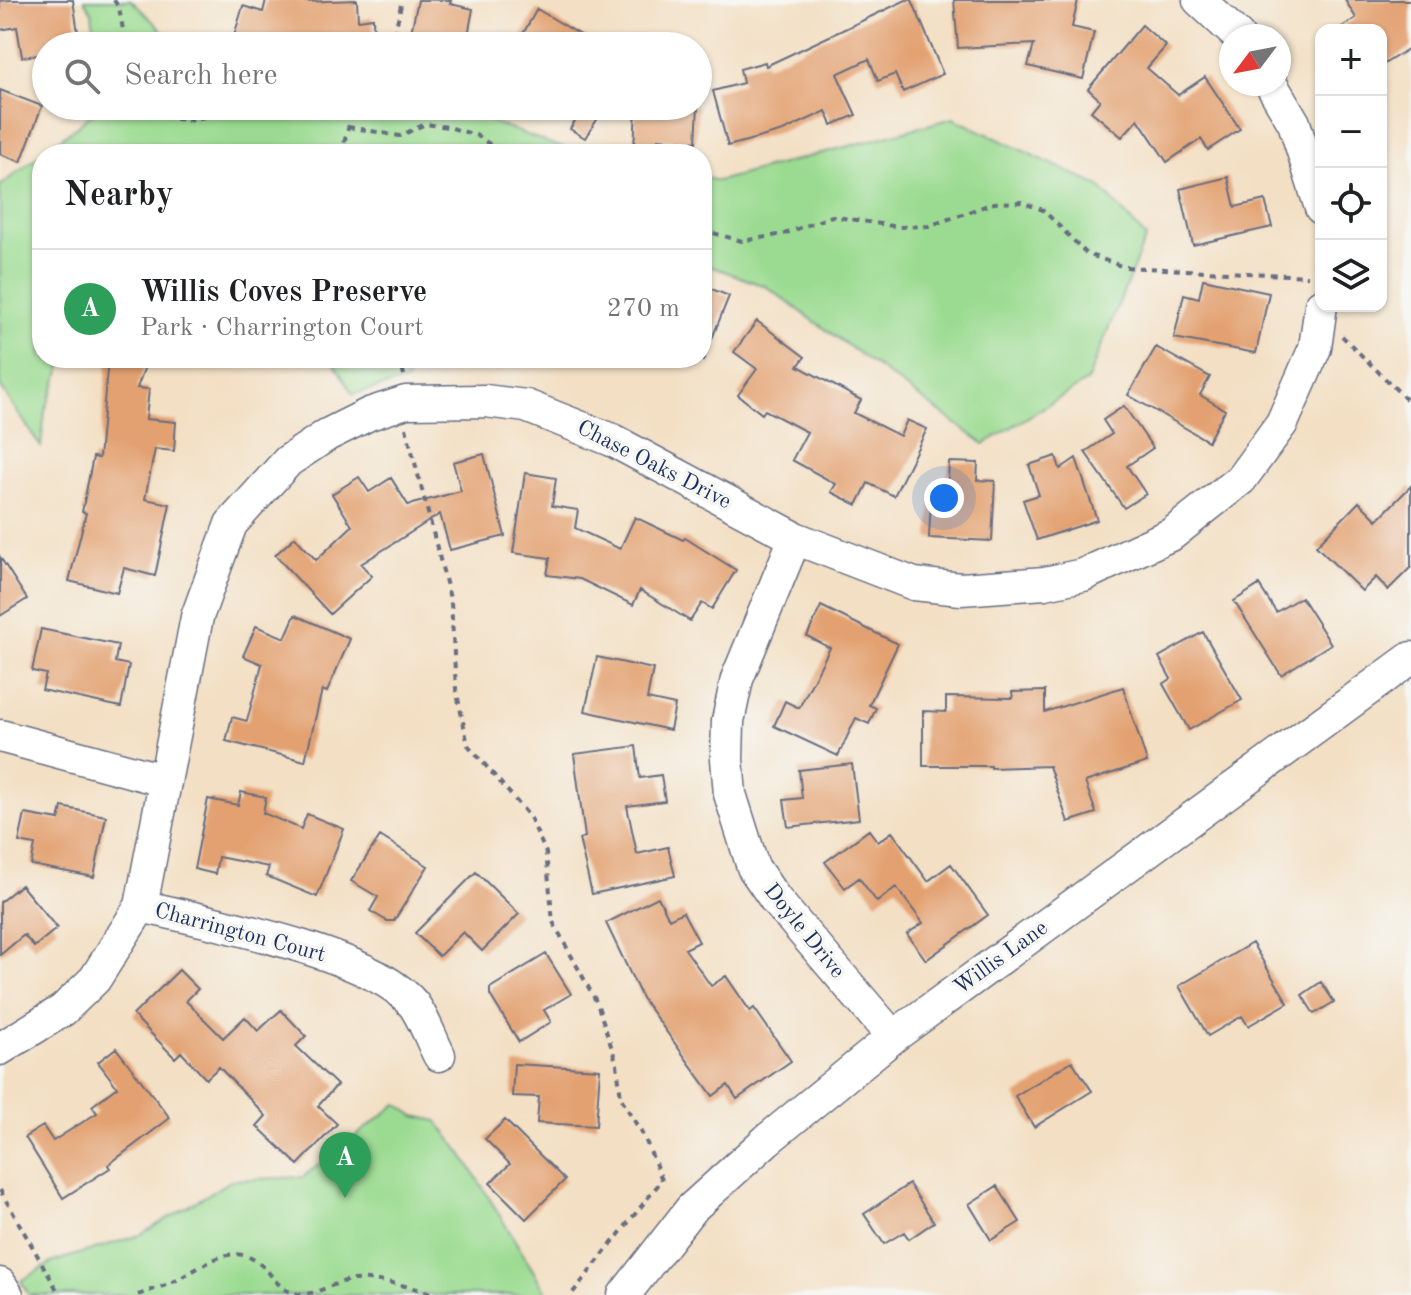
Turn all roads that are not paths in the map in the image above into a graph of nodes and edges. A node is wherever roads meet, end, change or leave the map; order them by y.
1 (1199, 0) edge
2 (1225, 24) edge
3 (1278, 96) edge
4 (1315, 189) edge
5 (1315, 312) edge
6 (795, 538) junction
7 (1411, 658) edge
8 (0, 736) edge
9 (163, 780) junction
10 (141, 906) junction
11 (893, 1037) junction
12 (0, 1049) edge
13 (439, 1055) dead end
14 (0, 1284) edge
15 (7, 1295) edge
16 (624, 1295) edge

1 - 2 street
3 - 4 street
5 - 6 street, Chase Oaks Drive
6 - 9 street, Chase Oaks Drive
6 - 11 street, Doyle Drive
7 - 11 street, Willis Lane
8 - 9 street
9 - 10 street, Chase Oaks Drive
10 - 12 street, Chase Oaks Drive
10 - 13 street, Charrington Court
11 - 16 street, Willis Lane
14 - 15 street

